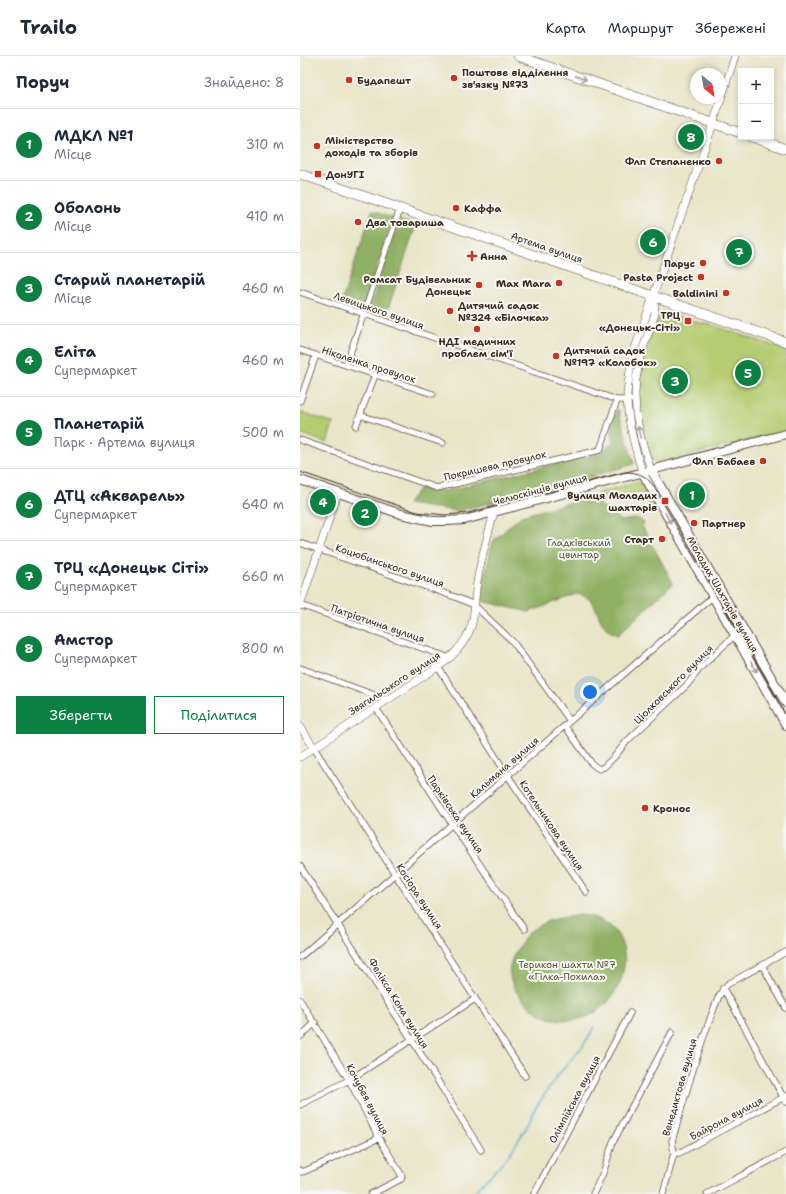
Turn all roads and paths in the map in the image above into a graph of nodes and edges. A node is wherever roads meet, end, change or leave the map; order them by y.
1 (518, 56) edge
2 (735, 56) edge
3 (713, 124) junction
4 (738, 132) edge
5 (760, 140) edge
6 (786, 149) edge
7 (300, 174) edge
8 (400, 209) junction
9 (300, 292) edge
10 (653, 296) junction
11 (364, 314) junction
12 (786, 342) edge
13 (300, 350) edge
14 (316, 355) junction
15 (346, 365) junction
16 (375, 375) junction
17 (433, 394) dead end
18 (301, 397) edge
19 (617, 400) junction
20 (628, 400) junction
21 (635, 401) junction
22 (360, 415) junction
23 (356, 426) dead end
24 (786, 434) edge
25 (300, 440) edge
26 (444, 443) dead end
27 (651, 470) junction
28 (642, 472) junction
29 (300, 480) edge
30 (338, 493) junction
31 (494, 512) junction
32 (300, 543) edge
33 (319, 550) junction
34 (720, 590) junction
35 (712, 597) junction
36 (474, 605) junction
37 (300, 606) edge
38 (744, 630) junction
39 (736, 635) junction
40 (450, 658) junction
41 (438, 667) junction
42 (300, 668) edge
43 (388, 700) junction
44 (786, 703) edge
45 (376, 708) junction
46 (570, 721) junction
47 (786, 725) edge
48 (300, 726) edge
49 (565, 726) junction
50 (314, 748) junction
51 (300, 757) edge
52 (508, 776) junction
53 (452, 824) junction
54 (300, 866) edge
55 (395, 874) junction
56 (586, 892) dead end
57 (338, 924) junction
58 (524, 929) dead end
59 (786, 952) edge
60 (300, 957) edge
61 (762, 965) junction
62 (723, 988) junction
63 (475, 999) junction
64 (300, 1000) edge
65 (786, 1008) edge
66 (630, 1013) dead end
67 (315, 1023) junction
68 (672, 1032) dead end
69 (300, 1036) edge
70 (412, 1040) junction
71 (525, 1076) dead end
72 (349, 1080) junction
73 (785, 1098) edge
74 (300, 1105) edge
75 (379, 1138) junction
76 (480, 1150) dead end
77 (786, 1152) edge
78 (674, 1153) junction
79 (300, 1170) edge
80 (371, 1194) edge
81 (534, 1194) edge
82 (593, 1194) edge
83 (663, 1194) edge
84 (707, 1194) edge

1 -> 3 main road
2 - 3 street
3 - 4 main road
3 - 10 street
5 - 6 main road
7 - 8 main road, Артема вулиця
8 - 10 main road, Артема вулиця
8 - 11 street
9 - 11 street, Левицького вулиця
10 - 12 main road, Артема вулиця
10 - 20 street
10 - 21 street
11 - 15 street
11 - 19 street, Левицького вулиця
13 - 14 street, Ніколенка провулок
14 - 15 street, Ніколенка провулок
14 - 18 street
15 - 16 street, Ніколенка провулок
16 - 17 street, Ніколенка провулок
16 - 22 street
19 - 20 street, Левицького вулиця
19 - 25 street, Покришева провулок
20 - 21 street, Левицького вулиця
20 - 28 street
27 -> 21 street
22 - 23 street
22 - 26 street
24 - 27 main road, Челюскінців вулиця
27 - 28 main road, Челюскінців вулиця
27 - 34 main road, Молодих Шахтарів вулиця
28 - 31 main road, Челюскінців вулиця
28 -> 35 main road, Молодих Шахтарів вулиця
29 - 30 main road, Челюскінців вулиця
30 - 31 main road, Челюскінців вулиця
30 - 33 street
31 - 36 street, Звягильського вулиця
32 - 33 street, Коцюбинського вулиця
33 - 36 street, Коцюбинського вулиця
33 - 37 street
34 - 35 street, Кальмана вулиця
34 - 38 main road, Молодих Шахтарів вулиця
35 - 39 main road, Молодих Шахтарів вулиця
35 - 46 street, Кальмана вулиця
36 - 40 street, Звягильського вулиця
36 - 46 street
37 - 40 street, Патріотична вулиця
38 - 39 street, Ціолковського вулиця
38 - 44 main road, Молодих Шахтарів вулиця
39 -> 47 main road, Молодих Шахтарів вулиця
39 - 49 street, Ціолковського вулиця
40 - 41 street, Звягильського вулиця
41 - 43 street, Звягильського вулиця
41 - 52 street, Котельникова вулиця
42 - 43 street
43 - 45 street, Звягильського вулиця
45 - 50 street, Звягильського вулиця
45 - 53 street, Парківська вулиця
46 - 49 street, Кальмана вулиця
48 - 50 street, Косіора вулиця
49 - 52 street, Кальмана вулиця
50 - 51 street, Звягильського вулиця
50 - 55 street, Косіора вулиця
52 - 53 street, Кальмана вулиця
52 - 56 street, Котельникова вулиця
53 - 55 street, Кальмана вулиця
53 - 58 street, Парківська вулиця
54 - 57 street, Фелікса Кона вулиця
55 - 57 street, Кальмана вулиця
55 - 63 street, Косіора вулиця
57 - 60 street, Кальмана вулиця
57 - 70 street, Фелікса Кона вулиця
59 - 61 street
61 - 62 street
61 - 65 street
62 - 73 street
62 - 78 street, Венедиктова вулиця
63 - 70 street
63 - 71 street, Косіора вулиця
64 - 67 street, Кочубея вулиця
66 - 81 street, Олімпійська вулиця
67 - 69 street
67 - 72 street, Кочубея вулиця
68 - 82 street
70 - 72 street
70 - 76 street, Фелікса Кона вулиця
72 - 74 street
72 - 75 street, Кочубея вулиця
73 - 78 street, Байрона вулиця
75 - 79 street
75 - 80 street, Кочубея вулиця
77 - 84 street
78 - 83 street, Венедиктова вулиця

